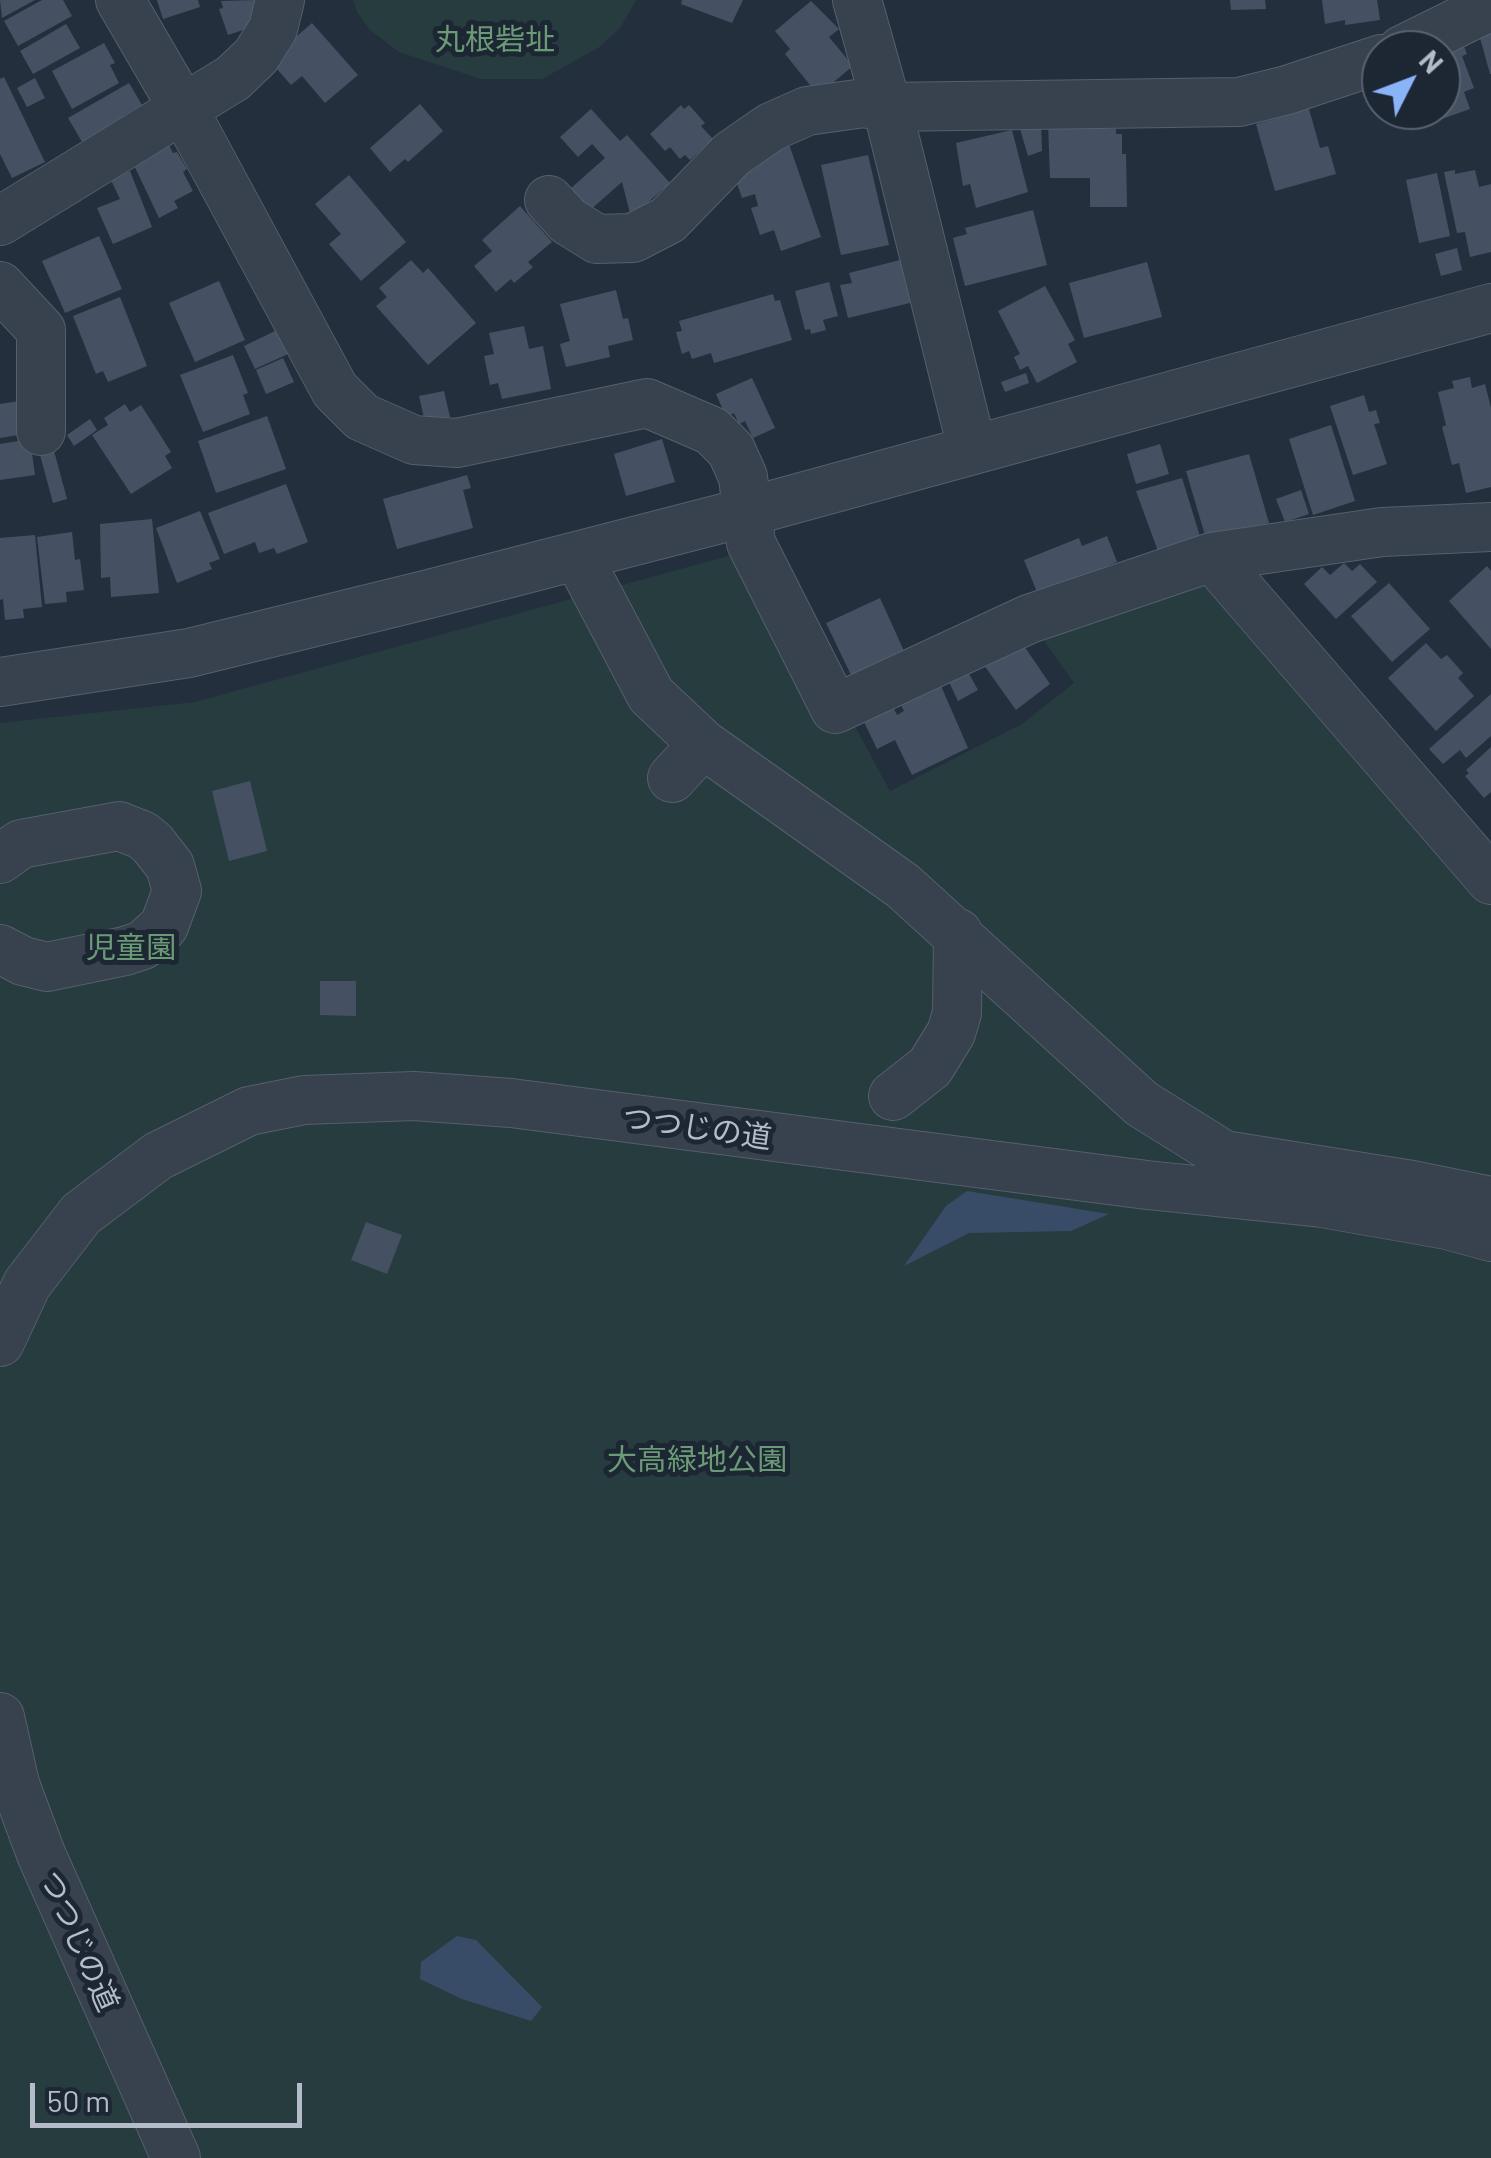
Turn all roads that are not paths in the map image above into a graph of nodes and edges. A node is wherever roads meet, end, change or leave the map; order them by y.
1 (120, 0) edge
2 (280, 0) edge
3 (854, 1) edge
4 (1491, 6) edge
5 (1442, 30) edge
6 (1361, 66) edge
7 (887, 107) junction
8 (184, 110) junction
9 (550, 200) dead end
10 (4, 210) edge
11 (0, 286) edge
12 (1491, 308) edge
13 (41, 431) dead end
14 (972, 448) junction
15 (747, 512) junction
16 (1491, 527) edge
17 (578, 557) junction
18 (1212, 557) junction
19 (0, 682) edge
20 (0, 860) edge
21 (1491, 880) edge
22 (958, 933) junction
23 (0, 948) edge
24 (893, 1096) dead end
25 (1491, 1201) edge
26 (1491, 1237) edge
27 (0, 1342) edge
28 (0, 1717) edge
29 (176, 2158) edge

1 - 8 street
2 - 8 street
3 - 7 street
4 - 5 street
6 - 7 street
7 - 9 street
7 - 14 street
8 - 10 street
8 - 15 street
11 - 13 street
12 - 14 street
14 - 15 street
15 - 17 street
15 - 18 street
16 - 18 street
17 - 19 street
17 - 22 street
18 - 21 street
20 - 23 street
22 - 24 street
22 - 25 street
26 - 27 street, つつじの道
28 - 29 street, つつじの道

